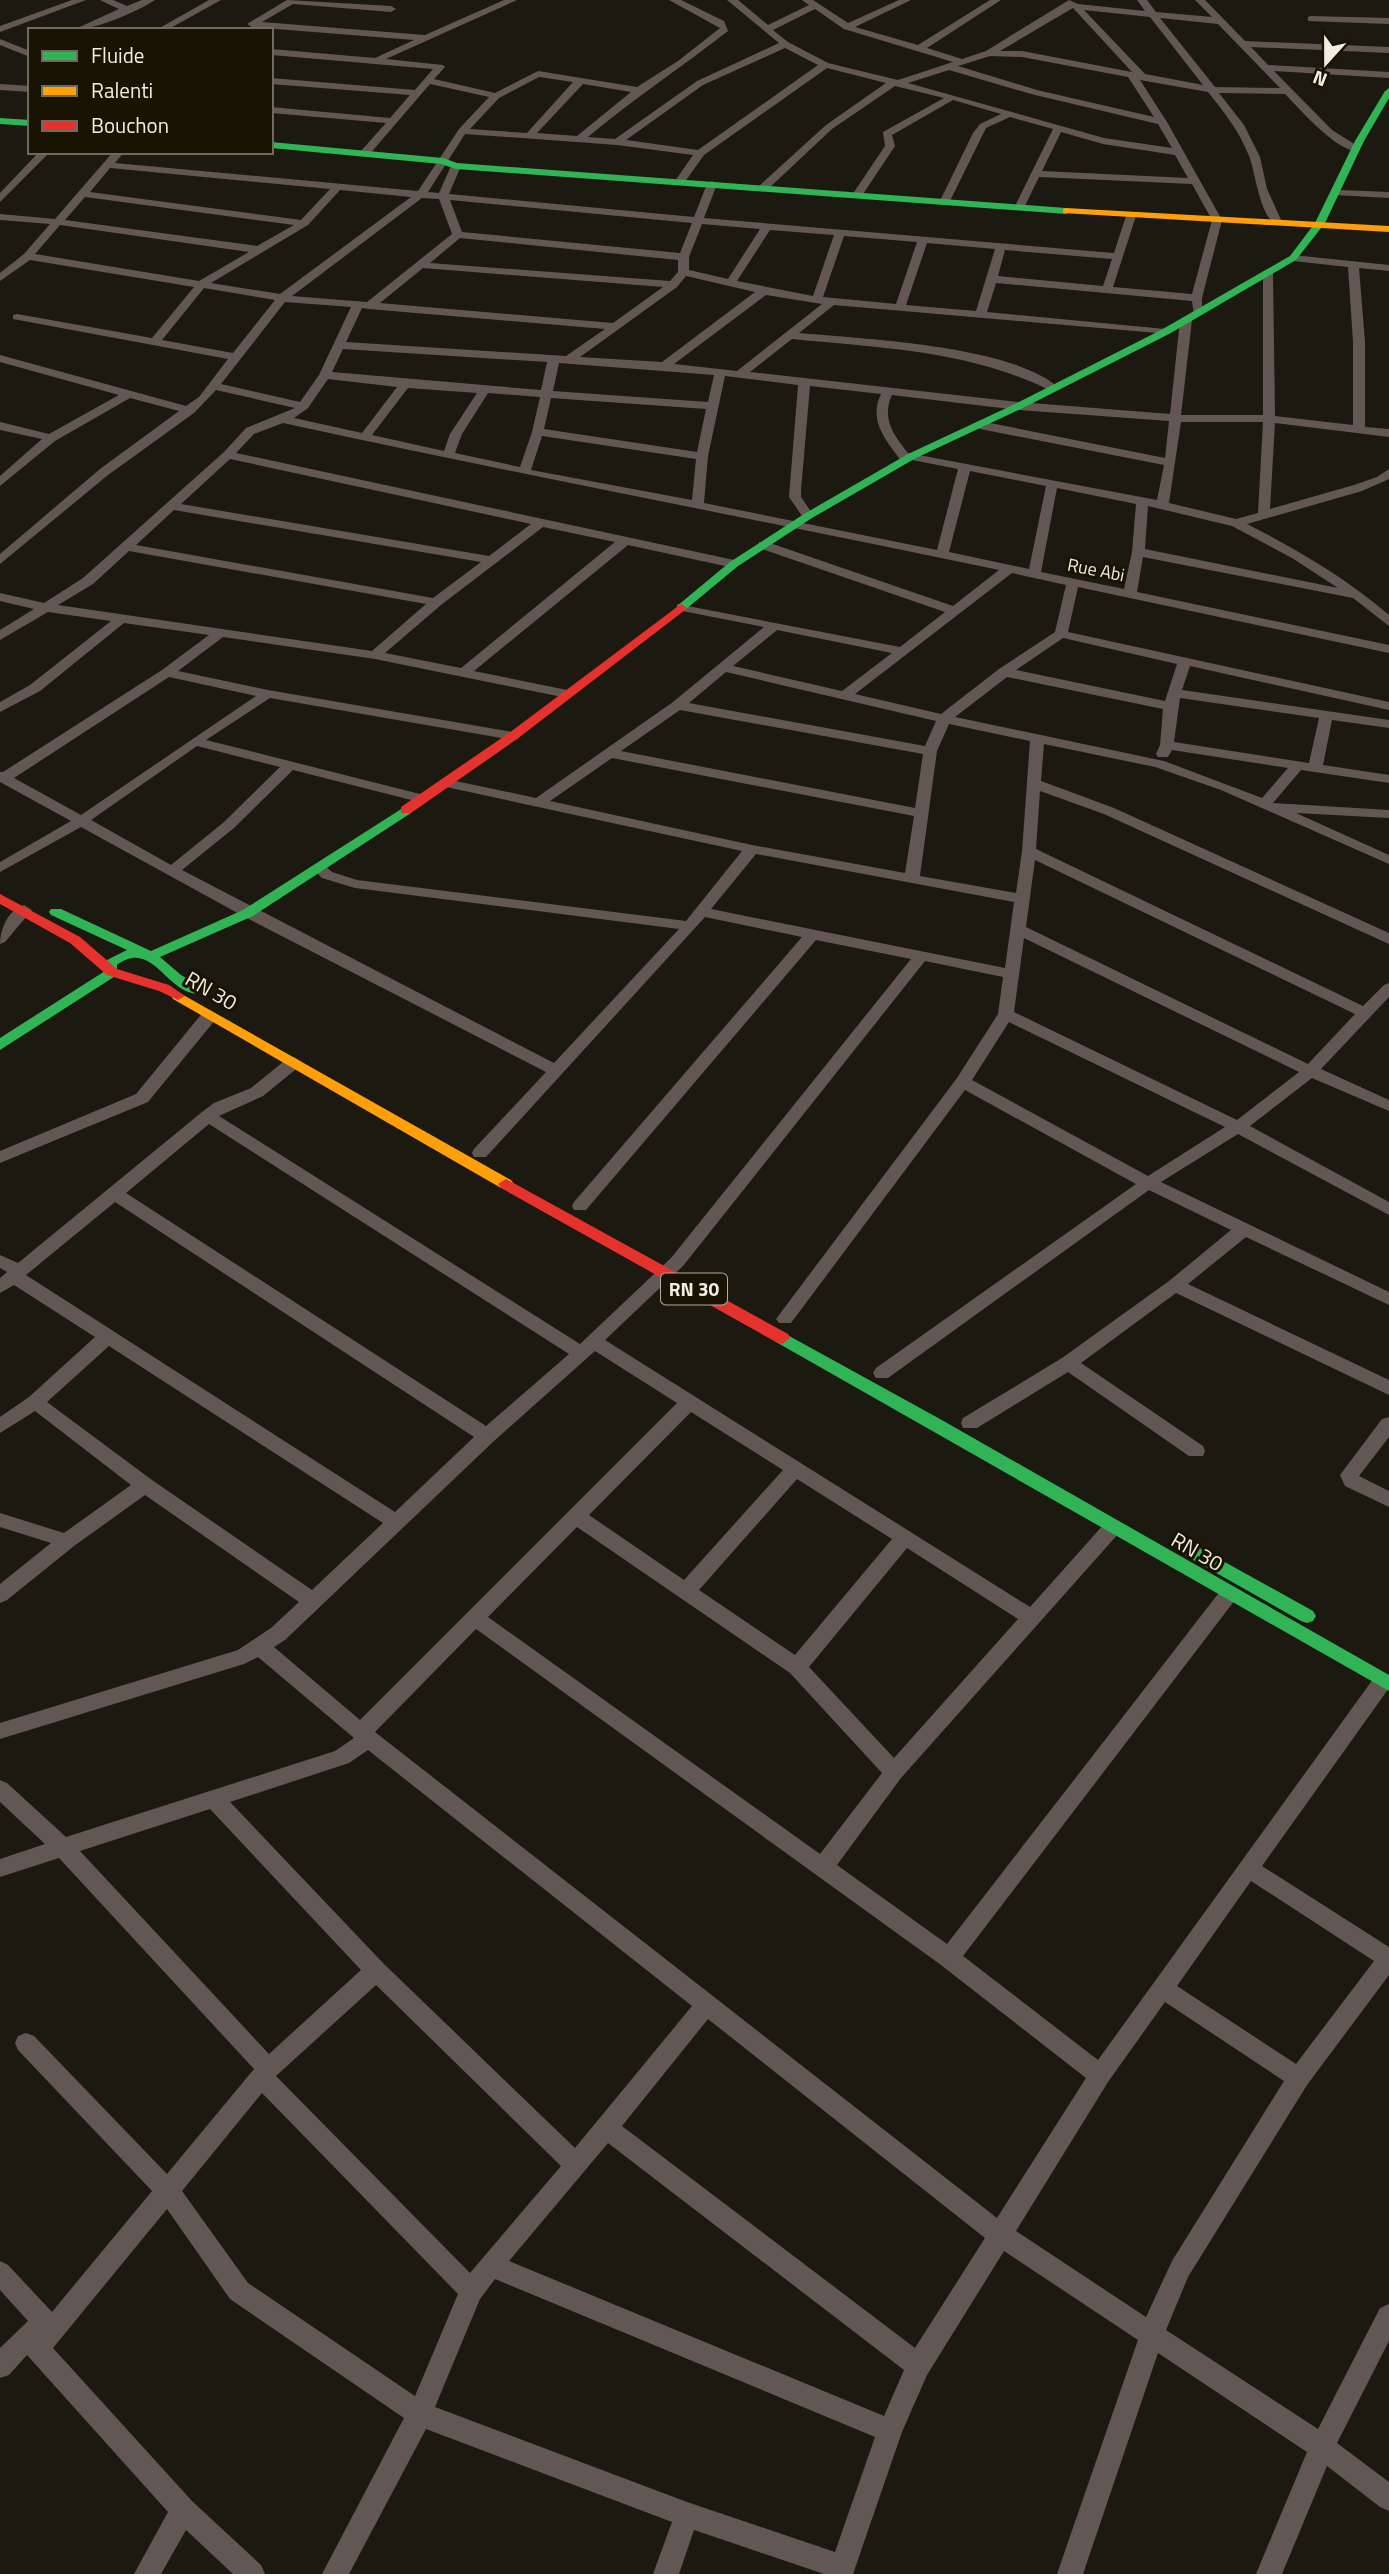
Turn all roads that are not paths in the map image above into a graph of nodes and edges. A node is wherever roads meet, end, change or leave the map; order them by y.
1 (81, 0) edge
2 (105, 0) edge
3 (150, 0) edge
4 (216, 0) edge
5 (512, 0) edge
6 (698, 0) edge
7 (732, 0) edge
8 (879, 0) edge
9 (906, 0) edge
10 (996, 0) edge
11 (1142, 0) edge
12 (1200, 0) edge
13 (292, 1) edge
14 (678, 2) edge
15 (811, 3) edge
16 (1073, 3) edge
17 (888, 8) junction
18 (391, 9) dead end
19 (129, 10) junction
20 (1151, 14) junction
21 (1311, 19) dead end
22 (1219, 21) junction
23 (1389, 21) edge
24 (247, 27) edge
25 (847, 27) junction
26 (82, 28) edge
27 (164, 28) edge
28 (0, 29) edge
29 (273, 29) edge
30 (767, 29) junction
31 (426, 38) junction
32 (0, 42) edge
33 (785, 44) junction
34 (1242, 44) junction
35 (919, 49) junction
36 (1389, 50) edge
37 (27, 52) edge
38 (273, 52) edge
39 (989, 53) junction
40 (11, 55) dead end
41 (375, 60) junction
42 (963, 62) junction
43 (825, 65) junction
44 (950, 67) junction
45 (1267, 68) junction
46 (1389, 75) edge
47 (1133, 77) junction
48 (1144, 79) junction
49 (582, 80) junction
50 (273, 81) edge
51 (429, 81) junction
52 (896, 82) junction
53 (0, 87) edge
54 (28, 89) edge
55 (639, 90) junction
56 (1215, 90) junction
57 (1289, 91) junction
58 (1389, 91) edge
59 (419, 93) junction
60 (496, 96) junction
61 (952, 97) junction
62 (273, 110) edge
63 (1009, 114) junction
64 (394, 121) junction
65 (1162, 122) junction
66 (3, 123) edge
67 (28, 123) edge
68 (1058, 129) junction
69 (462, 131) junction
70 (528, 137) junction
71 (578, 141) junction
72 (617, 142) junction
73 (273, 145) edge
74 (1355, 149) junction
75 (1178, 152) junction
76 (700, 153) junction
77 (43, 154) edge
78 (117, 154) edge
79 (364, 154) junction
80 (449, 164) junction
81 (109, 165) junction
82 (1034, 174) junction
83 (680, 181) junction
84 (1196, 181) junction
85 (712, 184) junction
86 (338, 186) junction
87 (763, 188) junction
88 (422, 193) junction
89 (1339, 193) junction
90 (83, 194) junction
91 (857, 195) junction
92 (1389, 195) edge
93 (443, 196) junction
94 (0, 199) edge
95 (944, 202) junction
96 (1019, 208) junction
97 (1131, 216) junction
98 (0, 218) edge
99 (700, 220) junction
100 (1217, 220) junction
101 (59, 222) junction
102 (1277, 222) junction
103 (304, 223) junction
104 (1322, 225) junction
105 (767, 226) junction
106 (1389, 229) edge
107 (840, 233) junction
108 (458, 235) junction
109 (923, 240) junction
110 (1001, 246) junction
111 (261, 250) junction
112 (28, 256) junction
113 (1117, 256) junction
114 (684, 257) junction
115 (1293, 258) junction
116 (420, 265) junction
117 (1353, 265) junction
118 (0, 266) edge
119 (1389, 268) edge
120 (12, 270) junction
121 (683, 272) junction
122 (1268, 273) junction
123 (0, 278) edge
124 (992, 279) junction
125 (731, 283) junction
126 (202, 284) junction
127 (673, 285) junction
128 (1107, 290) junction
129 (764, 291) junction
130 (282, 298) junction
131 (817, 300) junction
132 (831, 302) junction
133 (364, 305) junction
134 (901, 307) junction
135 (36, 309) dead end
136 (1194, 311) junction
137 (981, 314) junction
138 (614, 326) junction
139 (1165, 332) junction
140 (789, 335) junction
141 (155, 342) junction
142 (340, 345) junction
143 (235, 357) junction
144 (0, 358) edge
145 (554, 358) junction
146 (570, 359) junction
147 (664, 366) junction
148 (720, 373) junction
149 (325, 375) junction
150 (739, 375) junction
151 (804, 383) junction
152 (405, 384) junction
153 (213, 386) junction
154 (1053, 388) junction
155 (484, 390) junction
156 (888, 391) junction
157 (546, 394) junction
158 (127, 395) junction
159 (304, 406) junction
160 (713, 406) junction
161 (1018, 406) junction
162 (190, 411) junction
163 (1174, 418) junction
164 (282, 419) junction
165 (1269, 419) junction
166 (980, 425) junction
167 (0, 426) edge
168 (1359, 429) junction
169 (538, 432) junction
170 (1389, 433) edge
171 (365, 437) junction
172 (51, 438) junction
173 (228, 455) junction
174 (448, 456) junction
175 (702, 456) junction
176 (909, 457) junction
177 (1170, 463) junction
178 (965, 467) junction
179 (524, 472) junction
180 (1389, 473) edge
181 (1, 480) edge
182 (1052, 484) junction
183 (1142, 502) junction
184 (172, 506) junction
185 (698, 506) junction
186 (1162, 506) junction
187 (1264, 513) junction
188 (803, 520) junction
189 (541, 522) junction
190 (1236, 523) junction
191 (626, 540) junction
192 (762, 545) junction
193 (127, 547) junction
194 (1138, 552) junction
195 (942, 556) junction
196 (0, 560) edge
197 (492, 560) junction
198 (734, 564) junction
199 (1009, 569) junction
200 (1034, 575) junction
201 (1073, 583) junction
202 (1130, 594) junction
203 (1360, 596) junction
204 (0, 597) edge
205 (436, 602) junction
206 (43, 607) junction
207 (682, 607) junction
208 (956, 611) junction
209 (121, 619) junction
210 (1389, 622) edge
211 (774, 626) junction
212 (220, 633) junction
213 (1061, 634) junction
214 (0, 636) edge
215 (1389, 649) edge
216 (902, 651) junction
217 (375, 655) junction
218 (1184, 663) junction
219 (724, 668) junction
220 (465, 672) junction
221 (1004, 672) junction
222 (167, 673) junction
223 (268, 694) junction
224 (567, 694) junction
225 (844, 696) junction
226 (1173, 699) junction
227 (678, 705) junction
228 (1389, 706) edge
229 (0, 708) edge
230 (1326, 715) junction
231 (944, 719) junction
232 (1389, 724) edge
233 (513, 736) junction
234 (1037, 738) junction
235 (195, 741) junction
236 (1167, 745) junction
237 (930, 751) junction
238 (608, 753) junction
239 (1160, 764) junction
240 (290, 765) junction
241 (1297, 765) junction
242 (1315, 768) junction
243 (2, 777) edge
244 (1389, 779) edge
245 (446, 783) junction
246 (1033, 783) junction
247 (423, 799) junction
248 (538, 803) junction
249 (1268, 806) junction
250 (919, 813) junction
251 (1389, 814) edge
252 (81, 821) junction
253 (752, 849) junction
254 (1030, 851) junction
255 (1389, 860) edge
256 (0, 868) edge
257 (319, 868) junction
258 (171, 872) junction
259 (912, 878) junction
260 (0, 883) edge
261 (0, 898) edge
262 (1022, 899) junction
263 (24, 910) junction
264 (702, 912) junction
265 (247, 913) junction
266 (690, 926) junction
267 (1020, 930) junction
268 (812, 934) junction
269 (0, 939) edge
270 (1389, 939) edge
271 (922, 955) junction
272 (151, 956) junction
273 (112, 972) junction
274 (1011, 974) junction
275 (1389, 988) edge
276 (1365, 1013) junction
277 (1006, 1014) junction
278 (210, 1015) junction
279 (0, 1045) edge
280 (294, 1062) junction
281 (556, 1071) junction
282 (1310, 1071) junction
283 (964, 1082) junction
284 (1389, 1106) edge
285 (208, 1116) junction
286 (1238, 1127) junction
287 (480, 1153) junction
288 (0, 1157) edge
289 (1149, 1183) junction
290 (114, 1193) junction
291 (580, 1206) junction
292 (1389, 1209) edge
293 (1243, 1230) junction
294 (0, 1261) edge
295 (671, 1268) junction
296 (11, 1278) edge
297 (1175, 1285) junction
298 (725, 1287) dead end
299 (1389, 1299) edge
300 (785, 1319) dead end
301 (108, 1336) junction
302 (587, 1347) junction
303 (1068, 1363) junction
304 (881, 1372) dead end
305 (1389, 1388) edge
306 (35, 1402) junction
307 (690, 1402) junction
308 (970, 1423) dead end
309 (1389, 1424) edge
310 (0, 1426) edge
311 (487, 1436) junction
312 (1196, 1451) dead end
313 (795, 1469) junction
314 (145, 1485) junction
315 (1389, 1500) edge
316 (576, 1516) junction
317 (0, 1520) edge
318 (396, 1522) junction
319 (1112, 1528) junction
320 (904, 1538) junction
321 (1171, 1539) dead end
322 (66, 1541) junction
323 (687, 1590) junction
324 (0, 1595) edge
325 (1228, 1595) junction
326 (312, 1600) junction
327 (475, 1618) junction
328 (1032, 1618) junction
329 (1320, 1623) dead end
330 (260, 1647) junction
331 (797, 1667) junction
332 (1386, 1682) edge
333 (0, 1731) edge
334 (365, 1736) junction
335 (894, 1772) junction
336 (0, 1789) edge
337 (214, 1798) junction
338 (63, 1848) junction
339 (823, 1867) junction
340 (0, 1868) edge
341 (1248, 1868) junction
342 (949, 1958) junction
343 (1389, 1959) edge
344 (376, 1971) junction
345 (1162, 1988) junction
346 (706, 2005) junction
347 (26, 2043) dead end
348 (265, 2073) junction
349 (1100, 2075) junction
350 (1299, 2078) junction
351 (606, 2127) junction
352 (576, 2165) junction
353 (169, 2192) junction
354 (999, 2234) junction
355 (490, 2265) junction
356 (0, 2273) edge
357 (471, 2291) junction
358 (1389, 2316) edge
359 (40, 2334) junction
360 (1152, 2336) junction
361 (0, 2366) edge
362 (918, 2366) junction
363 (419, 2414) junction
364 (890, 2431) junction
365 (1322, 2447) junction
366 (1389, 2497) edge
367 (183, 2510) junction
368 (687, 2515) junction
369 (841, 2570) edge
370 (147, 2574) edge
371 (252, 2574) edge
372 (335, 2574) edge
373 (666, 2574) edge
374 (1070, 2574) edge
375 (1269, 2574) edge

1 - 28 street
2 - 19 street
3 - 19 street
4 - 27 street
5 - 31 street
6 - 14 street
7 - 30 street
8 - 17 street
9 - 17 street
10 - 35 street
11 - 20 street
12 - 22 street
13 - 18 street
13 - 24 street
14 - 55 street
15 - 25 street
15 - 30 street
16 - 20 street
16 - 39 street
16 - 48 street
17 - 25 street
19 - 26 street
20 - 22 street
20 - 56 street
21 - 23 street
22 - 34 street
25 - 35 street
29 - 31 street
30 - 33 street
31 - 41 street
32 - 37 street
33 - 43 street
33 - 72 street
34 - 36 street
34 - 45 street
35 - 42 street
37 - 40 street
38 - 41 street
39 - 42 street
39 - 47 street
41 - 51 street
42 - 44 street
43 - 52 street
43 - 76 street
44 - 52 street
44 - 65 street
45 - 46 street
45 - 57 street
47 - 48 street
47 - 65 street
48 - 56 street
49 - 55 street
49 - 60 street
49 - 70 street
50 - 59 street
51 - 59 street
51 - 60 street
52 - 61 street
52 - 87 street
53 - 54 street
55 - 71 street
56 - 57 street
56 - 102 street
57 - 74 street
58 - 74 main road
59 - 64 street
60 - 69 street
61 - 63 street
61 - 91 street
62 - 64 street
63 - 68 street
63 - 95 street
64 - 79 street
65 - 75 street
66 - 67 main road
68 - 75 street
68 - 82 street
69 - 70 street
69 - 80 street
70 - 71 street
71 - 72 street
72 - 76 street
73 - 79 main road
74 - 89 main road
75 - 84 street
76 - 83 street
77 - 94 street
78 - 81 street
79 - 80 main road
80 - 83 main road
80 - 88 street
80 - 93 street
81 - 86 street
81 - 90 street
82 - 84 street
82 - 96 street
83 - 85 main road
84 - 100 street
85 - 87 main road
85 - 99 street
86 - 88 street
86 - 103 street
87 - 91 main road
88 - 93 street
88 - 130 street
89 - 92 street
89 - 104 main road
90 - 101 street
90 - 103 street
91 - 95 main road
93 - 99 street
93 - 108 street
95 - 96 main road
96 - 97 main road
97 - 100 main road
97 - 113 street
98 - 101 street
99 - 105 street
99 - 114 street
100 - 102 main road
100 - 136 street
101 - 111 street
101 - 112 street
102 - 104 main road
103 - 111 street
104 - 106 main road
104 - 115 main road
105 - 107 street
105 - 125 street
107 - 109 street
107 - 131 street
108 - 114 street
108 - 116 street
109 - 110 street
109 - 134 street
110 - 113 street
110 - 124 street
111 - 126 street
112 - 120 street
112 - 126 street
113 - 128 street
114 - 121 street
115 - 117 street
115 - 122 main road
116 - 127 street
116 - 133 street
117 - 119 street
117 - 168 street
118 - 120 street
120 - 123 street
121 - 125 street
121 - 127 street
122 - 136 main road
122 - 165 street
124 - 128 street
124 - 137 street
125 - 129 street
126 - 130 street
126 - 141 street
127 - 138 street
128 - 136 street
129 - 131 street
129 - 147 street
130 - 133 street
130 - 143 street
131 - 132 street
132 - 134 street
132 - 140 street
133 - 138 street
133 - 142 street
134 - 137 street
135 - 141 street
136 - 139 main road
136 - 163 street
137 - 139 street
138 - 146 street
139 - 154 main road
140 - 150 street
140 - 154 street
141 - 143 street
142 - 145 street
142 - 149 street
143 - 153 street
144 - 158 street
145 - 146 street
145 - 157 street
146 - 147 street
147 - 148 street
148 - 150 street
148 - 160 street
149 - 152 street
149 - 159 street
150 - 151 street
151 - 156 street
151 - 188 street
152 - 155 street
152 - 171 street
153 - 159 street
153 - 162 street
154 - 161 main road
155 - 157 street
155 - 174 street
156 - 161 street
156 - 176 street
157 - 160 street
157 - 169 street
158 - 162 street
158 - 172 street
159 - 164 street
160 - 175 street
161 - 163 street
161 - 166 main road
162 - 196 street
163 - 165 street
163 - 177 street
164 - 171 street, Rue Abi
164 - 173 street
165 - 168 street
165 - 187 street
166 - 176 main road
166 - 177 street
167 - 172 street
168 - 170 street
169 - 175 street
169 - 179 street
171 - 174 street, Rue Abi
172 - 181 street
173 - 184 street
173 - 189 street
174 - 179 street, Rue Abi
175 - 185 street
176 - 178 street
176 - 188 main road
177 - 186 street
178 - 182 street
178 - 195 street
179 - 185 street, Rue Abi
180 - 187 street
182 - 183 street
182 - 200 street
183 - 186 street
183 - 194 street
184 - 193 street
184 - 197 street
185 - 188 street, Rue Abi
186 - 190 street
187 - 190 street
188 - 192 main road
188 - 195 street, Rue Abi
189 - 191 street
189 - 197 street
190 - 203 street
191 - 198 street
191 - 220 street
192 - 198 main road
192 - 208 street
193 - 205 street
193 - 206 street
194 - 202 street
194 - 203 street
195 - 199 street, Rue Abi
197 - 205 street
198 - 207 main road
199 - 200 street, Rue Abi
199 - 208 street
200 - 201 street, Rue Abi
201 - 202 street, Rue Abi
201 - 213 street
202 - 215 street, Rue Abi
203 - 210 street
204 - 206 street
205 - 217 street
206 - 209 street
206 - 214 street
207 - 211 street
207 - 224 main road
208 - 216 street
209 - 212 street
209 - 229 street
211 - 216 street
211 - 219 street
212 - 217 street
212 - 222 street
213 - 218 street
213 - 221 street
216 - 225 street
217 - 220 street
218 - 226 street
218 - 228 street
219 - 225 street
219 - 227 street
220 - 224 street
221 - 226 street
221 - 231 street
222 - 223 street
222 - 243 street
223 - 233 street
223 - 235 street
224 - 233 main road
225 - 231 street
226 - 230 street
226 - 236 street
227 - 237 street
227 - 238 street
230 - 232 street
230 - 242 street
231 - 234 street
231 - 237 street
233 - 245 main road
234 - 239 street
234 - 246 street
235 - 240 street
235 - 252 street
236 - 239 street
236 - 241 street
237 - 250 street
238 - 248 street
238 - 250 street
239 - 249 street
240 - 247 street
240 - 258 street
241 - 242 street
241 - 249 street
242 - 244 street
243 - 252 street
245 - 247 main road
245 - 248 street
246 - 254 street
246 - 270 street
247 - 257 main road
248 - 253 street
249 - 251 street
249 - 255 street
250 - 259 street
252 - 256 street
252 - 258 street
253 - 259 street
253 - 264 street
254 - 262 street
254 - 276 street
257 - 265 main road
257 - 266 street
258 - 265 street
259 - 262 street
260 - 272 main road, RN 30
261 - 263 main road, RN 30 / RN 30
262 - 267 street
263 - 269 street
263 - 273 main road, RN 30 / RN 30
264 - 266 street
264 - 268 street
265 - 272 main road
265 - 281 street
266 - 281 street
267 - 274 street
267 - 282 street
268 - 271 street
268 - 291 street
271 - 274 street
271 - 295 street
272 - 273 main road
272 - 287 main road, RN 30
273 - 278 main road, RN 30 / RN 30
273 - 279 main road
274 - 277 street
275 - 276 street
276 - 282 street
277 - 283 street
277 - 286 street
278 - 280 main road, RN 30 / RN 30
278 - 288 street
280 - 285 street
280 - 295 main road, RN 30 / RN 30
281 - 287 street
282 - 284 street
282 - 286 street
283 - 289 street
283 - 300 street
285 - 290 street
285 - 302 street
286 - 289 street
286 - 292 street
287 - 291 main road, RN 30
289 - 293 street
289 - 304 street
290 - 296 street
290 - 311 street
291 - 295 main road, RN 30
293 - 297 street
293 - 299 street
294 - 296 street
295 - 298 main road, RN 30
295 - 302 street
295 - 319 main road, RN 30 / RN 30
296 - 301 street
297 - 303 street
297 - 305 street
301 - 306 street
301 - 318 street
302 - 307 street
302 - 311 street
303 - 308 street
303 - 312 street
306 - 310 street
306 - 314 street
307 - 313 street
307 - 316 street
309 - 315 street
311 - 318 street
313 - 320 street
313 - 323 street
314 - 322 street
314 - 326 street
316 - 323 street
316 - 327 street
317 - 322 street
318 - 326 street
319 - 325 main road, RN 30 / RN 30
319 - 328 street
320 - 328 street
320 - 331 street
321 - 329 main road, RN 30
322 - 324 street
323 - 331 street
325 - 332 main road, RN 30 / RN 30
325 - 342 street
326 - 330 street
327 - 334 street
327 - 339 street
328 - 335 street
330 - 333 street
330 - 334 street
331 - 335 street
332 - 341 street
334 - 337 street
334 - 346 street
335 - 339 street
336 - 338 street
337 - 338 street
337 - 344 street
338 - 340 street
338 - 348 street
339 - 342 street
341 - 343 street
341 - 345 street
342 - 349 street
343 - 350 street
344 - 348 street
344 - 352 street
345 - 349 street
345 - 350 street
346 - 351 street
346 - 354 street
347 - 353 street
348 - 353 street
348 - 357 street
349 - 354 street
350 - 360 street
351 - 352 street
351 - 362 street
352 - 355 street
353 - 359 street
353 - 363 street
354 - 360 street
354 - 362 street
355 - 357 street
355 - 364 street
356 - 359 street
357 - 363 street
358 - 365 street
359 - 361 street
359 - 367 street
360 - 365 street
360 - 374 street
362 - 364 street
363 - 368 street
363 - 372 street
364 - 369 street
365 - 366 street
365 - 375 street
367 - 370 street
367 - 371 street
368 - 369 street
368 - 373 street

